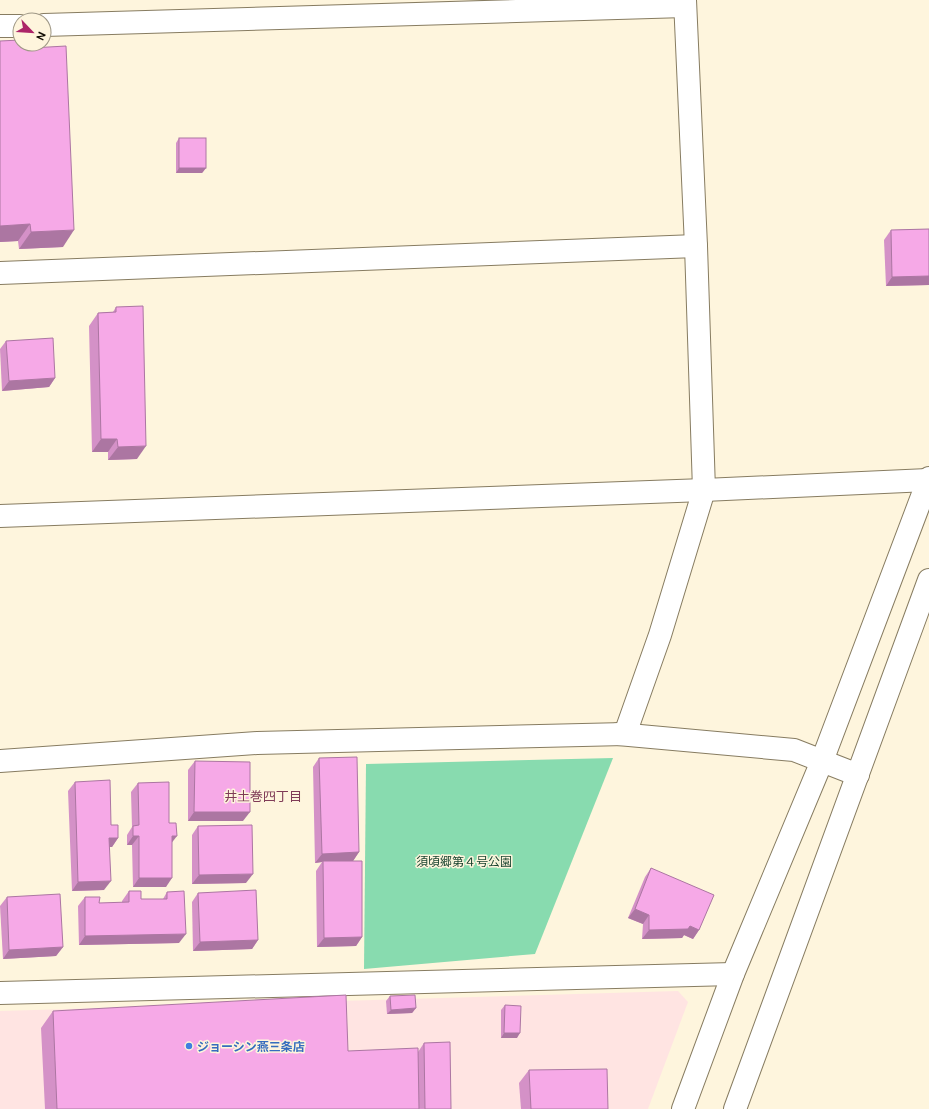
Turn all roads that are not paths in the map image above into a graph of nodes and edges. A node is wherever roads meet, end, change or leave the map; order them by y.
1 (685, 3) edge
2 (52, 25) edge
3 (0, 26) edge
4 (12, 26) edge
5 (696, 246) junction
6 (0, 273) edge
7 (929, 479) edge
8 (704, 490) junction
9 (0, 516) edge
10 (929, 580) edge
11 (618, 734) junction
12 (0, 761) edge
13 (822, 761) junction
14 (858, 775) junction
15 (733, 974) junction
16 (0, 993) edge
17 (683, 1109) edge
18 (735, 1109) edge

1 - 2 street
1 - 5 street
3 - 4 street
5 - 6 street
5 - 8 street
7 - 8 street
7 - 13 street
8 - 9 street
8 - 11 street
10 - 14 street
11 - 12 street
11 - 13 street
13 - 14 street
13 - 15 street
14 - 18 street
15 - 16 street
15 - 17 street

